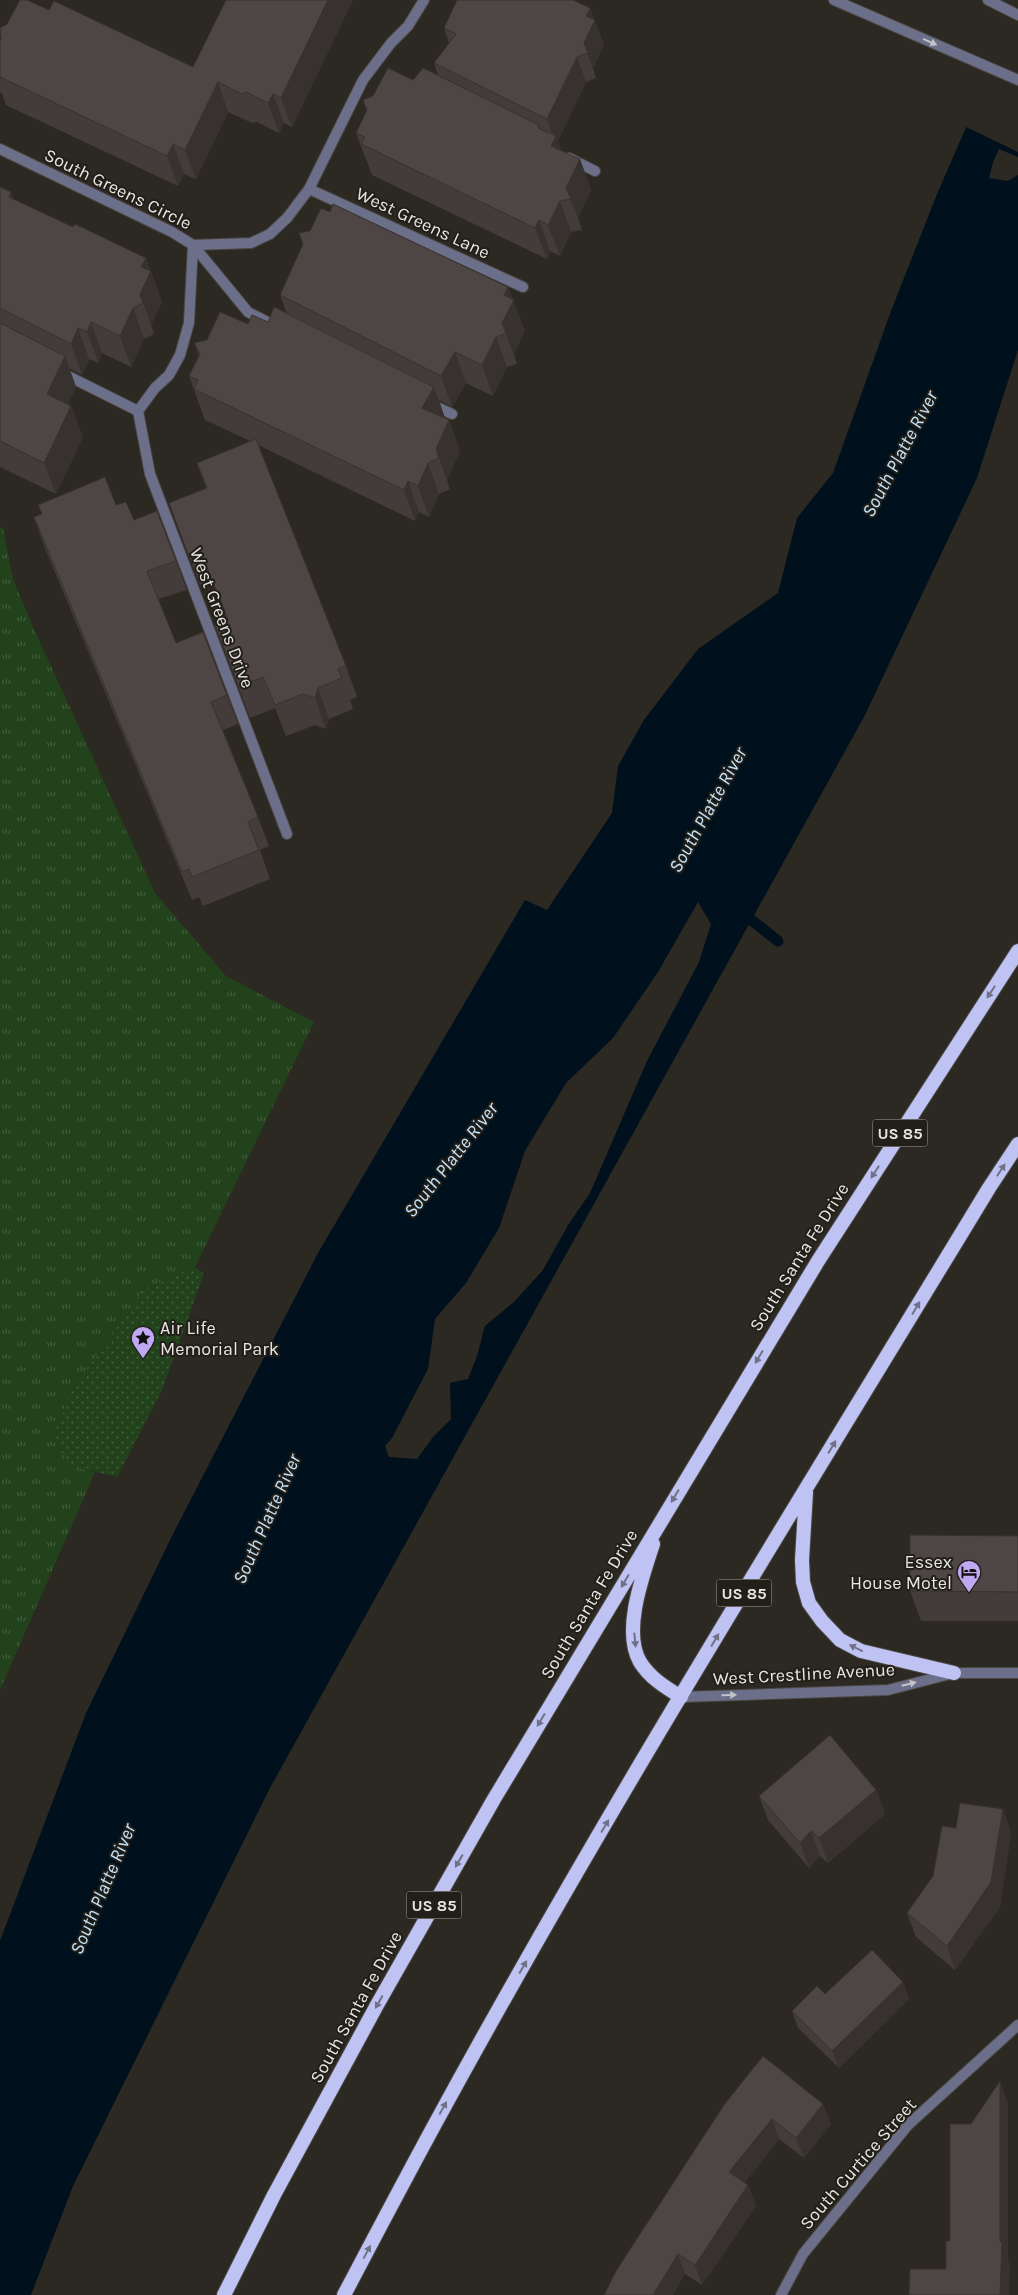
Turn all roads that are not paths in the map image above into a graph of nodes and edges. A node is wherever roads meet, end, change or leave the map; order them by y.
1 (424, 0) edge
2 (834, 0) edge
3 (988, 0) edge
4 (1018, 15) edge
5 (1018, 80) edge
6 (0, 149) edge
7 (560, 154) edge
8 (595, 171) dead end
9 (309, 189) junction
10 (193, 245) junction
11 (523, 286) dead end
12 (292, 334) edge
13 (52, 368) edge
14 (416, 396) edge
15 (138, 411) junction
16 (452, 414) dead end
17 (287, 834) dead end
18 (1018, 951) edge
19 (1018, 1144) edge
20 (806, 1489) junction
21 (659, 1524) junction
22 (954, 1673) junction
23 (1018, 1673) edge
24 (681, 1697) junction
25 (1018, 2026) edge
26 (224, 2295) edge
27 (344, 2295) edge
28 (781, 2295) edge

1 - 9 street, South Greens Circle
2 -> 5 street
3 - 4 street
6 - 10 street, South Greens Circle
7 - 8 street
9 - 10 street, South Greens Circle
9 - 11 street, West Greens Lane
10 - 12 street
10 - 15 street
13 - 15 street
14 - 16 street
15 - 17 street, West Greens Drive
18 -> 21 highway, South Santa Fe Drive / US 85
20 -> 19 highway, US 85
22 -> 20 highway
24 -> 20 highway, US 85
21 -> 24 highway
21 -> 26 highway, South Santa Fe Drive / US 85
22 - 23 street, West Crestline Avenue
24 -> 22 street, West Crestline Avenue
27 -> 24 highway, US 85
25 - 28 street, South Curtice Street

